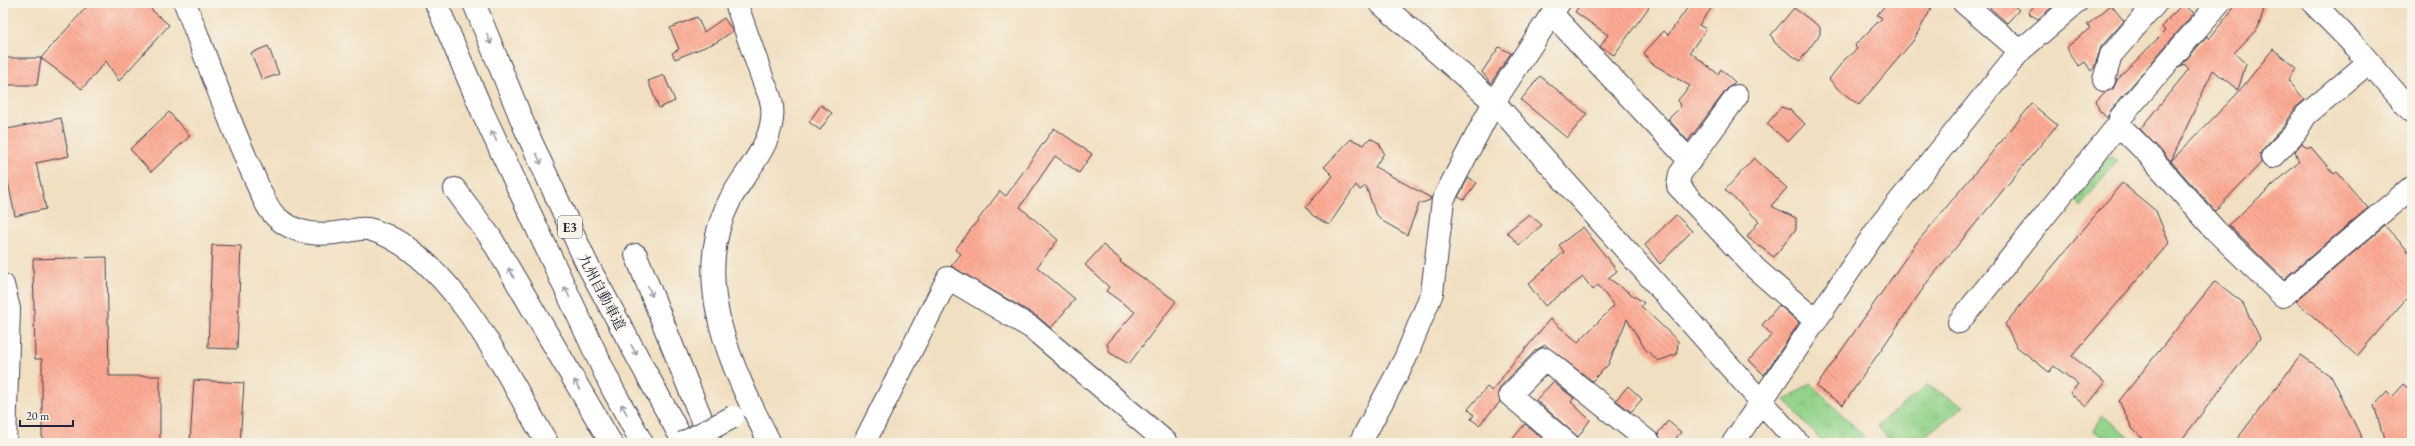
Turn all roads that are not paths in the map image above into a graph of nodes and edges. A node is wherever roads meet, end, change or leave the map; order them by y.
1 (185, 3) edge
2 (436, 3) edge
3 (474, 3) edge
4 (736, 3) edge
5 (1380, 3) edge
6 (1964, 3) edge
7 (2076, 3) edge
8 (2156, 3) edge
9 (2219, 3) edge
10 (2313, 3) edge
11 (1555, 8) edge
12 (2020, 51) junction
13 (2369, 62) junction
14 (2104, 80) dead end
15 (1737, 96) dead end
16 (1494, 102) junction
17 (2412, 112) edge
18 (2119, 131) junction
19 (2272, 157) dead end
20 (1690, 161) junction
21 (2412, 187) edge
22 (455, 189) dead end
23 (636, 255) dead end
24 (3, 285) edge
25 (1816, 321) junction
26 (1959, 322) dead end
27 (1762, 402) junction
28 (753, 409) junction
29 (5, 443) edge
30 (547, 443) edge
31 (611, 443) edge
32 (642, 443) edge
33 (684, 443) edge
34 (711, 443) edge
35 (770, 443) edge
36 (864, 443) edge
37 (1167, 443) edge
38 (1360, 443) edge
39 (1567, 443) edge
40 (1650, 443) edge
41 (1733, 443) edge
42 (1798, 443) edge

1 - 30 main road
32 -> 2 main road, 九州自動車道 / E3
3 -> 33 main road, 九州自動車道 / E3
4 - 28 main road
5 - 16 main road
6 - 12 main road
7 - 12 main road
8 - 14 main road
9 - 18 main road
10 - 13 main road
11 - 16 main road
11 - 20 main road
12 - 25 main road
13 - 17 main road
13 - 19 main road
15 - 20 main road
16 - 27 main road
16 - 38 main road
18 - 21 main road
18 - 26 main road
20 - 25 main road
31 -> 22 main road
23 -> 34 main road
24 - 29 main road
25 - 27 main road
27 - 41 main road
27 - 42 main road
28 - 33 main road, bridge
28 - 35 main road
36 - 37 main road
39 - 40 main road

